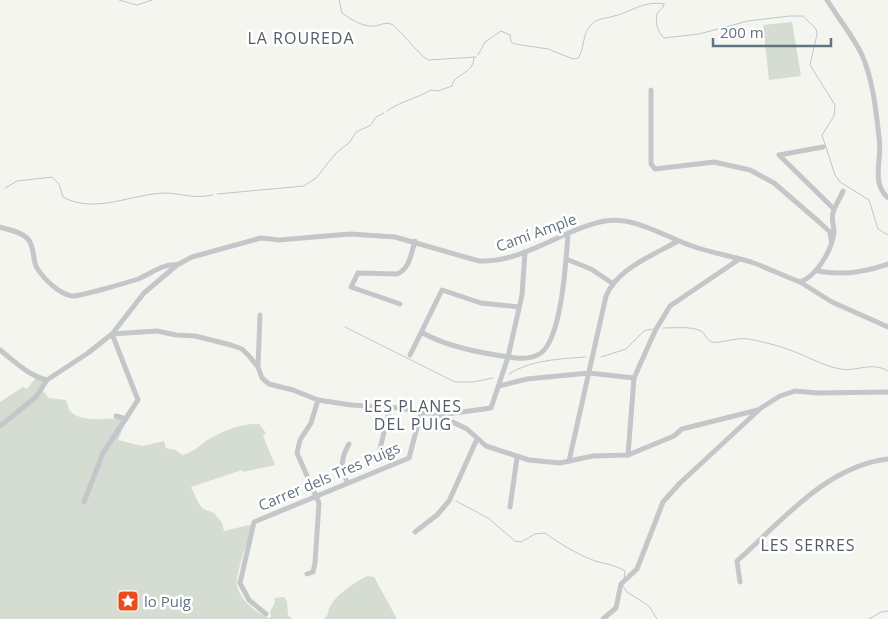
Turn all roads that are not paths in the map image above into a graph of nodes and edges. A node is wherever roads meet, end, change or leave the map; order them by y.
1 (827, 0) edge
2 (651, 90) dead end
3 (823, 147) dead end
4 (842, 191) dead end
5 (888, 198) edge
6 (834, 209) junction
7 (0, 227) edge
8 (568, 234) junction
9 (831, 240) junction
10 (415, 241) junction
11 (678, 241) junction
12 (524, 252) junction
13 (566, 259) junction
14 (738, 260) dead end
15 (888, 264) edge
16 (177, 265) junction
17 (818, 271) junction
18 (800, 282) junction
19 (612, 283) junction
20 (400, 304) dead end
21 (519, 307) junction
22 (260, 315) dead end
23 (888, 327) edge
24 (422, 333) junction
25 (112, 334) junction
26 (0, 350) edge
27 (410, 356) dead end
28 (508, 357) junction
29 (258, 367) junction
30 (589, 373) junction
31 (634, 378) junction
32 (47, 380) junction
33 (499, 386) junction
34 (888, 392) edge
35 (318, 400) junction
36 (390, 407) junction
37 (758, 410) junction
38 (426, 412) junction
39 (438, 415) junction
40 (116, 416) dead end
41 (126, 419) junction
42 (0, 426) edge
43 (477, 439) junction
44 (348, 444) dead end
45 (380, 449) dead end
46 (628, 455) junction
47 (517, 458) junction
48 (888, 459) edge
49 (570, 461) junction
50 (347, 482) junction
51 (317, 495) junction
52 (84, 502) dead end
53 (510, 507) dead end
54 (415, 532) dead end
55 (307, 574) dead end
56 (740, 582) dead end
57 (266, 614) dead end
58 (602, 619) edge

1 - 5 street
2 - 9 street
3 - 6 street
4 - 6 street
6 - 9 street
7 - 16 street
8 - 11 street, Camí Ample
8 - 12 street, Camí Ample
8 - 13 street
9 - 17 street
10 - 12 street, Camí Ample
10 - 16 street, Camí Ample
10 - 20 street
11 - 18 street, Camí Ample
11 - 19 street
12 - 21 street
13 - 19 street
13 - 28 street
14 - 31 street
15 - 17 street
16 - 25 street, Camí Ample
17 - 18 street
18 - 23 street, Camí Ample
19 - 30 street
21 - 24 street
21 - 28 street
22 - 29 street
24 - 27 street
24 - 28 street
25 - 29 street
25 - 32 street, Camí Ample
25 - 41 street
26 - 32 street
28 - 33 street
29 - 35 street
30 - 31 street
30 - 33 street
30 - 49 street
31 - 46 street
32 - 42 street
33 - 39 street
34 - 37 street
35 - 36 street
35 - 51 street
36 - 38 street
36 - 45 street
37 - 46 street
37 - 58 street
38 - 39 street
38 - 50 street, Carrer dels Tres Puigs
39 - 43 street
40 - 41 street
41 - 52 street
43 - 47 street
43 - 54 street
44 - 50 street
46 - 49 street
47 - 49 street
47 - 53 street
48 - 56 street
50 - 51 street, Carrer dels Tres Puigs
51 - 55 street
51 - 57 street, Carrer dels Tres Puigs

